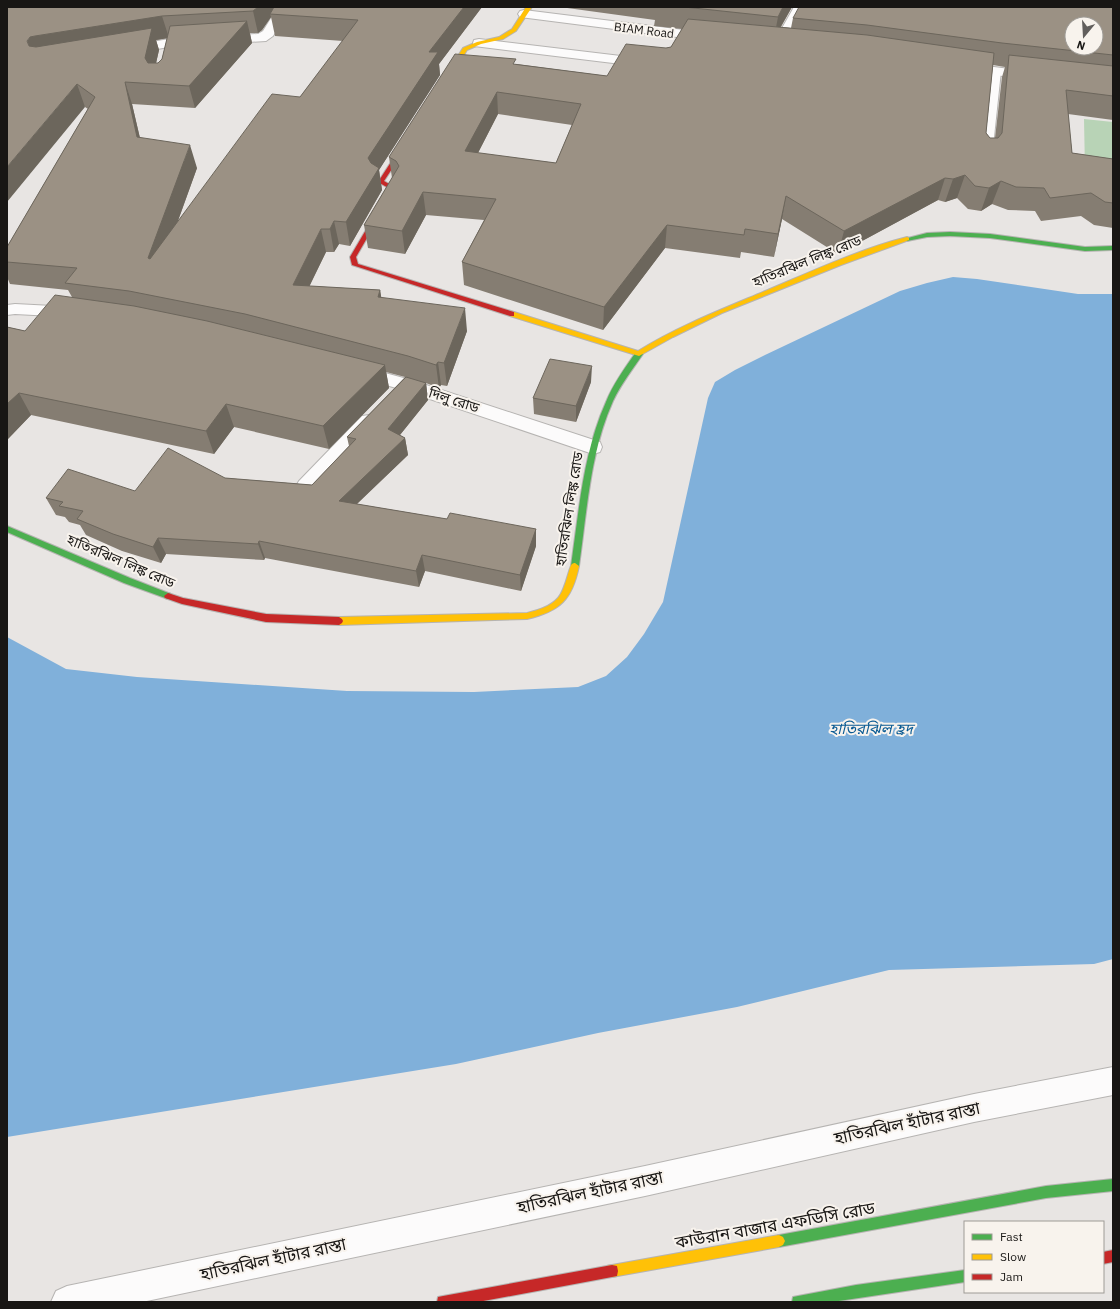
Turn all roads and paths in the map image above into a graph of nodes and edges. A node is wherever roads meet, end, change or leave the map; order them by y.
1 (284, 7) edge
2 (800, 7) edge
3 (526, 11) edge
4 (681, 35) junction
5 (719, 38) edge
6 (169, 43) junction
7 (479, 43) junction
8 (764, 43) edge
9 (779, 44) junction
10 (794, 46) edge
11 (674, 47) edge
12 (115, 52) edge
13 (166, 58) edge
14 (656, 64) edge
15 (948, 64) edge
16 (994, 71) junction
17 (1044, 77) edge
18 (440, 89) edge
19 (410, 136) edge
20 (986, 156) edge
21 (1113, 248) edge
22 (7, 310) edge
23 (88, 314) edge
24 (639, 354) junction
25 (343, 368) edge
26 (405, 384) junction
27 (593, 447) junction
28 (306, 486) edge
29 (7, 529) edge
30 (1113, 1081) edge
31 (1113, 1185) edge
32 (964, 1276) edge
33 (67, 1302) edge
34 (443, 1302) edge
35 (798, 1302) edge

1 - 6 street
2 - 9 street
3 - 4 street, BIAM Road
3 - 7 street
4 - 5 street, BIAM Road
4 - 11 street
6 - 12 street
6 - 13 street
7 - 14 street
7 - 18 street
8 - 9 street
9 - 10 street
15 - 16 street
16 - 17 street
16 - 20 lane
19 - 24 street
21 - 24 street, হাতিরঝিল লিঙ্ক রোড
22 - 23 street
24 - 27 street, হাতিরঝিল লিঙ্ক রোড
25 - 26 street, দিলু রোড
26 - 27 street, দিলু রোড
26 - 28 street
27 - 29 street, হাতিরঝিল লিঙ্ক রোড
30 - 33 street, হাতিরঝিল হাঁটার রাস্তা
31 - 34 street, কাউরান বাজার এফডিসি রোড
32 - 35 street

